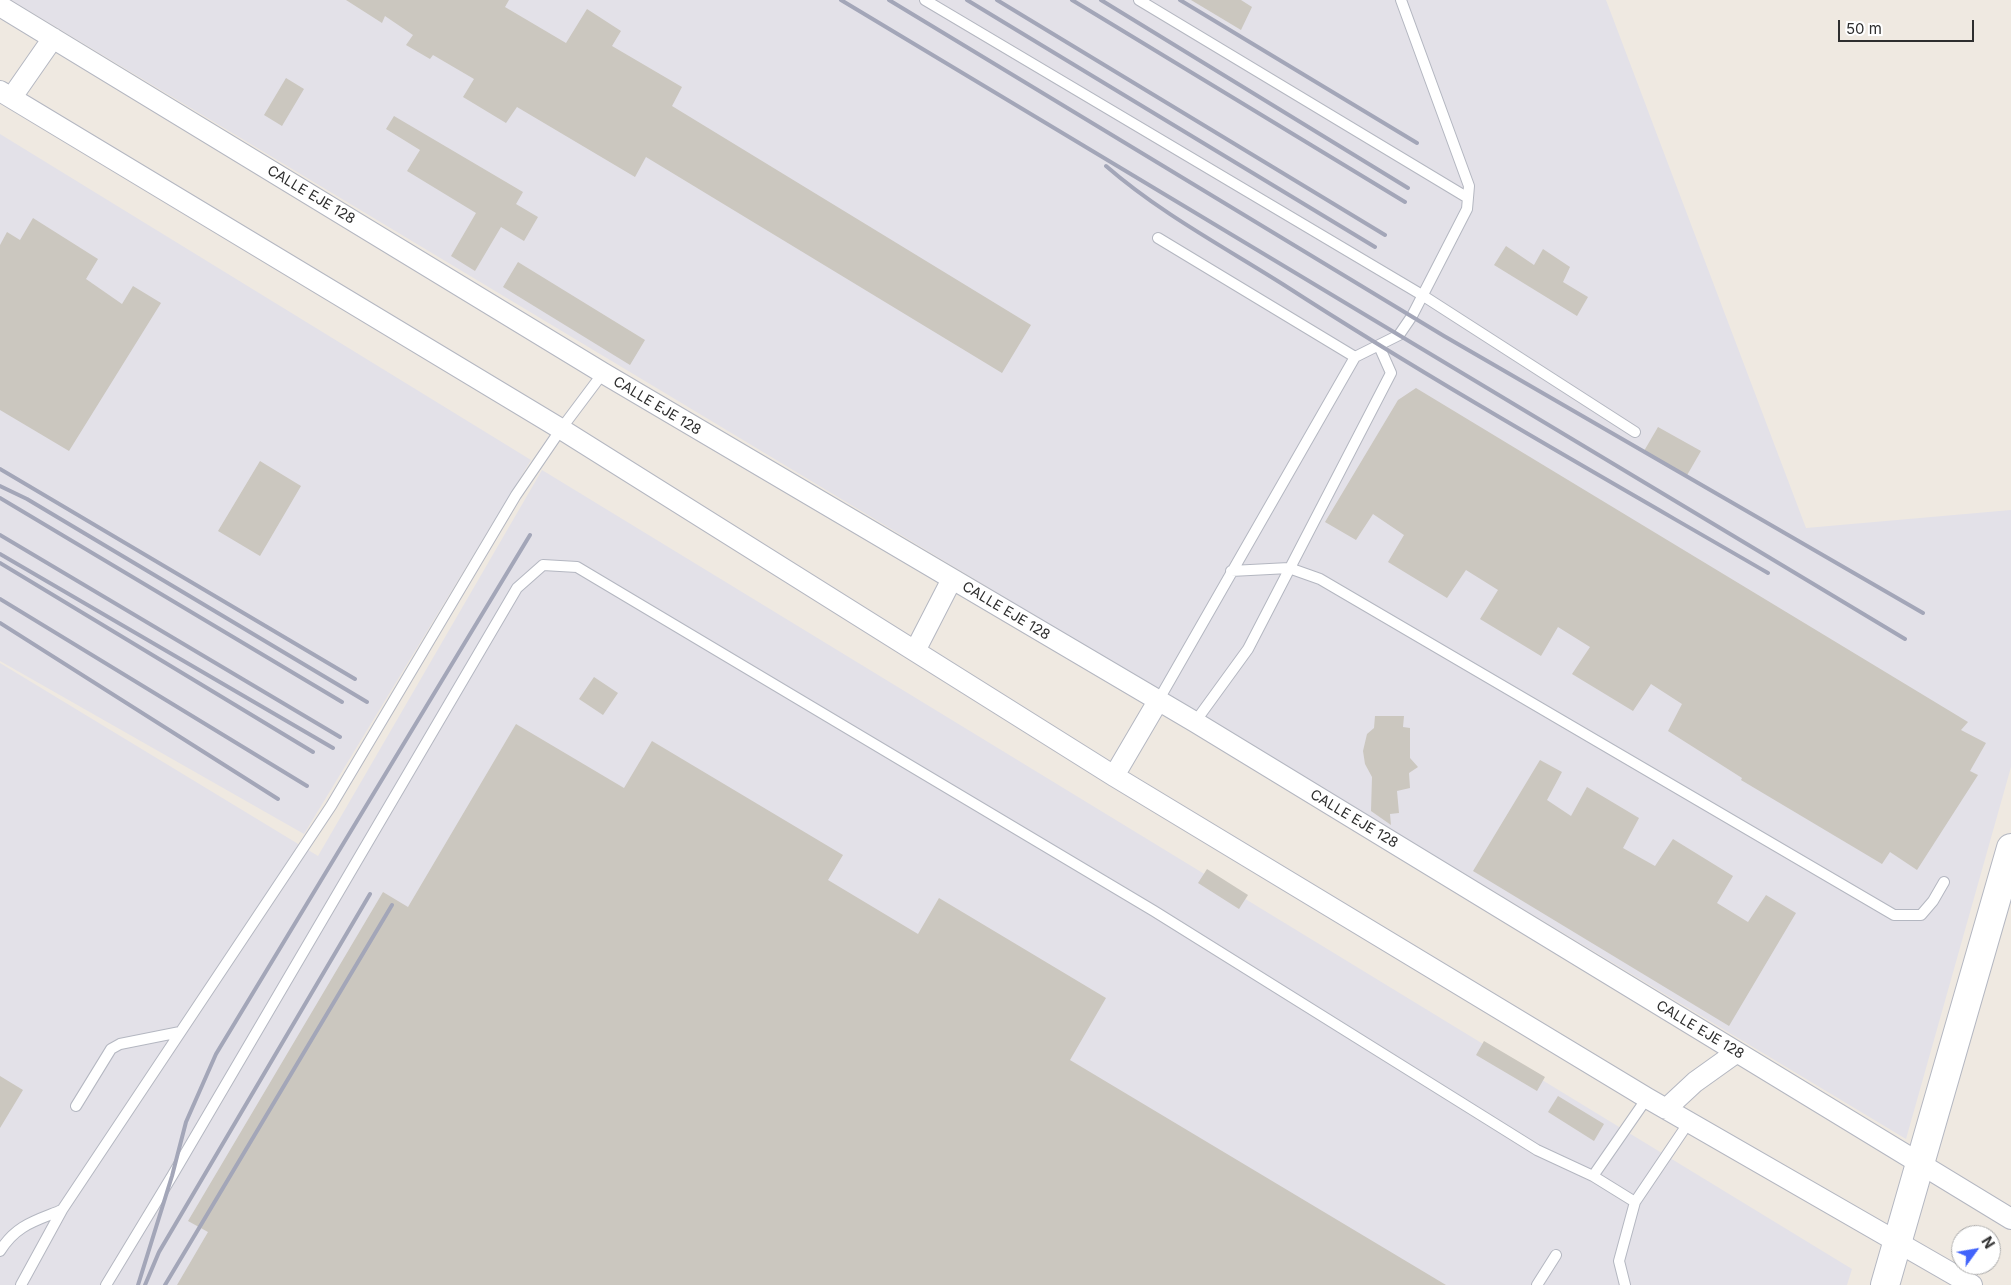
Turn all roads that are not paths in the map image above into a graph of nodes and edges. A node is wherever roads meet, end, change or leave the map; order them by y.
1 (925, 0) edge
2 (1139, 0) edge
3 (1401, 0) edge
4 (0, 6) edge
5 (53, 38) junction
6 (6, 94) edge
7 (1468, 198) junction
8 (1158, 238) dead end
9 (1422, 295) junction
10 (1379, 346) junction
11 (1355, 357) junction
12 (603, 373) junction
13 (560, 429) junction
14 (1636, 432) dead end
15 (1289, 568) junction
16 (1231, 571) junction
17 (952, 579) junction
18 (915, 652) junction
19 (1158, 700) junction
20 (1196, 722) junction
21 (1114, 776) junction
22 (2011, 848) edge
23 (1944, 882) dead end
24 (180, 1032) junction
25 (1736, 1052) junction
26 (1647, 1098) junction
27 (76, 1106) dead end
28 (1666, 1108) junction
29 (1689, 1122) junction
30 (1921, 1165) junction
31 (1593, 1176) junction
32 (1635, 1202) junction
33 (62, 1210) junction
34 (2011, 1219) edge
35 (1897, 1242) junction
36 (0, 1251) edge
37 (1556, 1255) dead end
38 (20, 1285) edge
39 (106, 1285) edge
40 (1538, 1285) edge
41 (1625, 1285) edge
42 (1885, 1285) edge
43 (1972, 1285) edge

1 - 9 lane
2 - 7 lane
3 - 7 lane
4 - 5 street, CALLE EJE 128
5 - 6 street
5 - 12 street, CALLE EJE 128
6 - 13 street
7 - 9 lane
8 - 11 lane
9 - 10 lane
9 - 14 lane
10 - 11 lane
10 - 15 lane
11 - 16 lane
12 - 13 lane
12 - 17 street, CALLE EJE 128
13 - 18 street
13 - 24 lane
15 - 16 lane
15 - 20 lane
15 - 23 lane
16 - 19 lane
17 - 18 street
17 - 19 street, CALLE EJE 128
18 - 21 street
19 - 20 street, CALLE EJE 128
19 - 21 street
20 - 25 street, CALLE EJE 128
21 - 26 street
22 - 30 street
24 - 27 lane
24 - 33 lane
25 - 28 street
25 - 30 street, CALLE EJE 128
26 - 28 street
26 - 31 lane
28 - 29 street
29 - 32 lane
29 - 35 street
30 - 34 street, CALLE EJE 128
30 - 35 street
31 - 32 lane
31 - 39 lane
32 - 41 lane
33 - 36 lane
33 - 38 lane
35 - 42 street
35 - 43 street
37 - 40 lane

